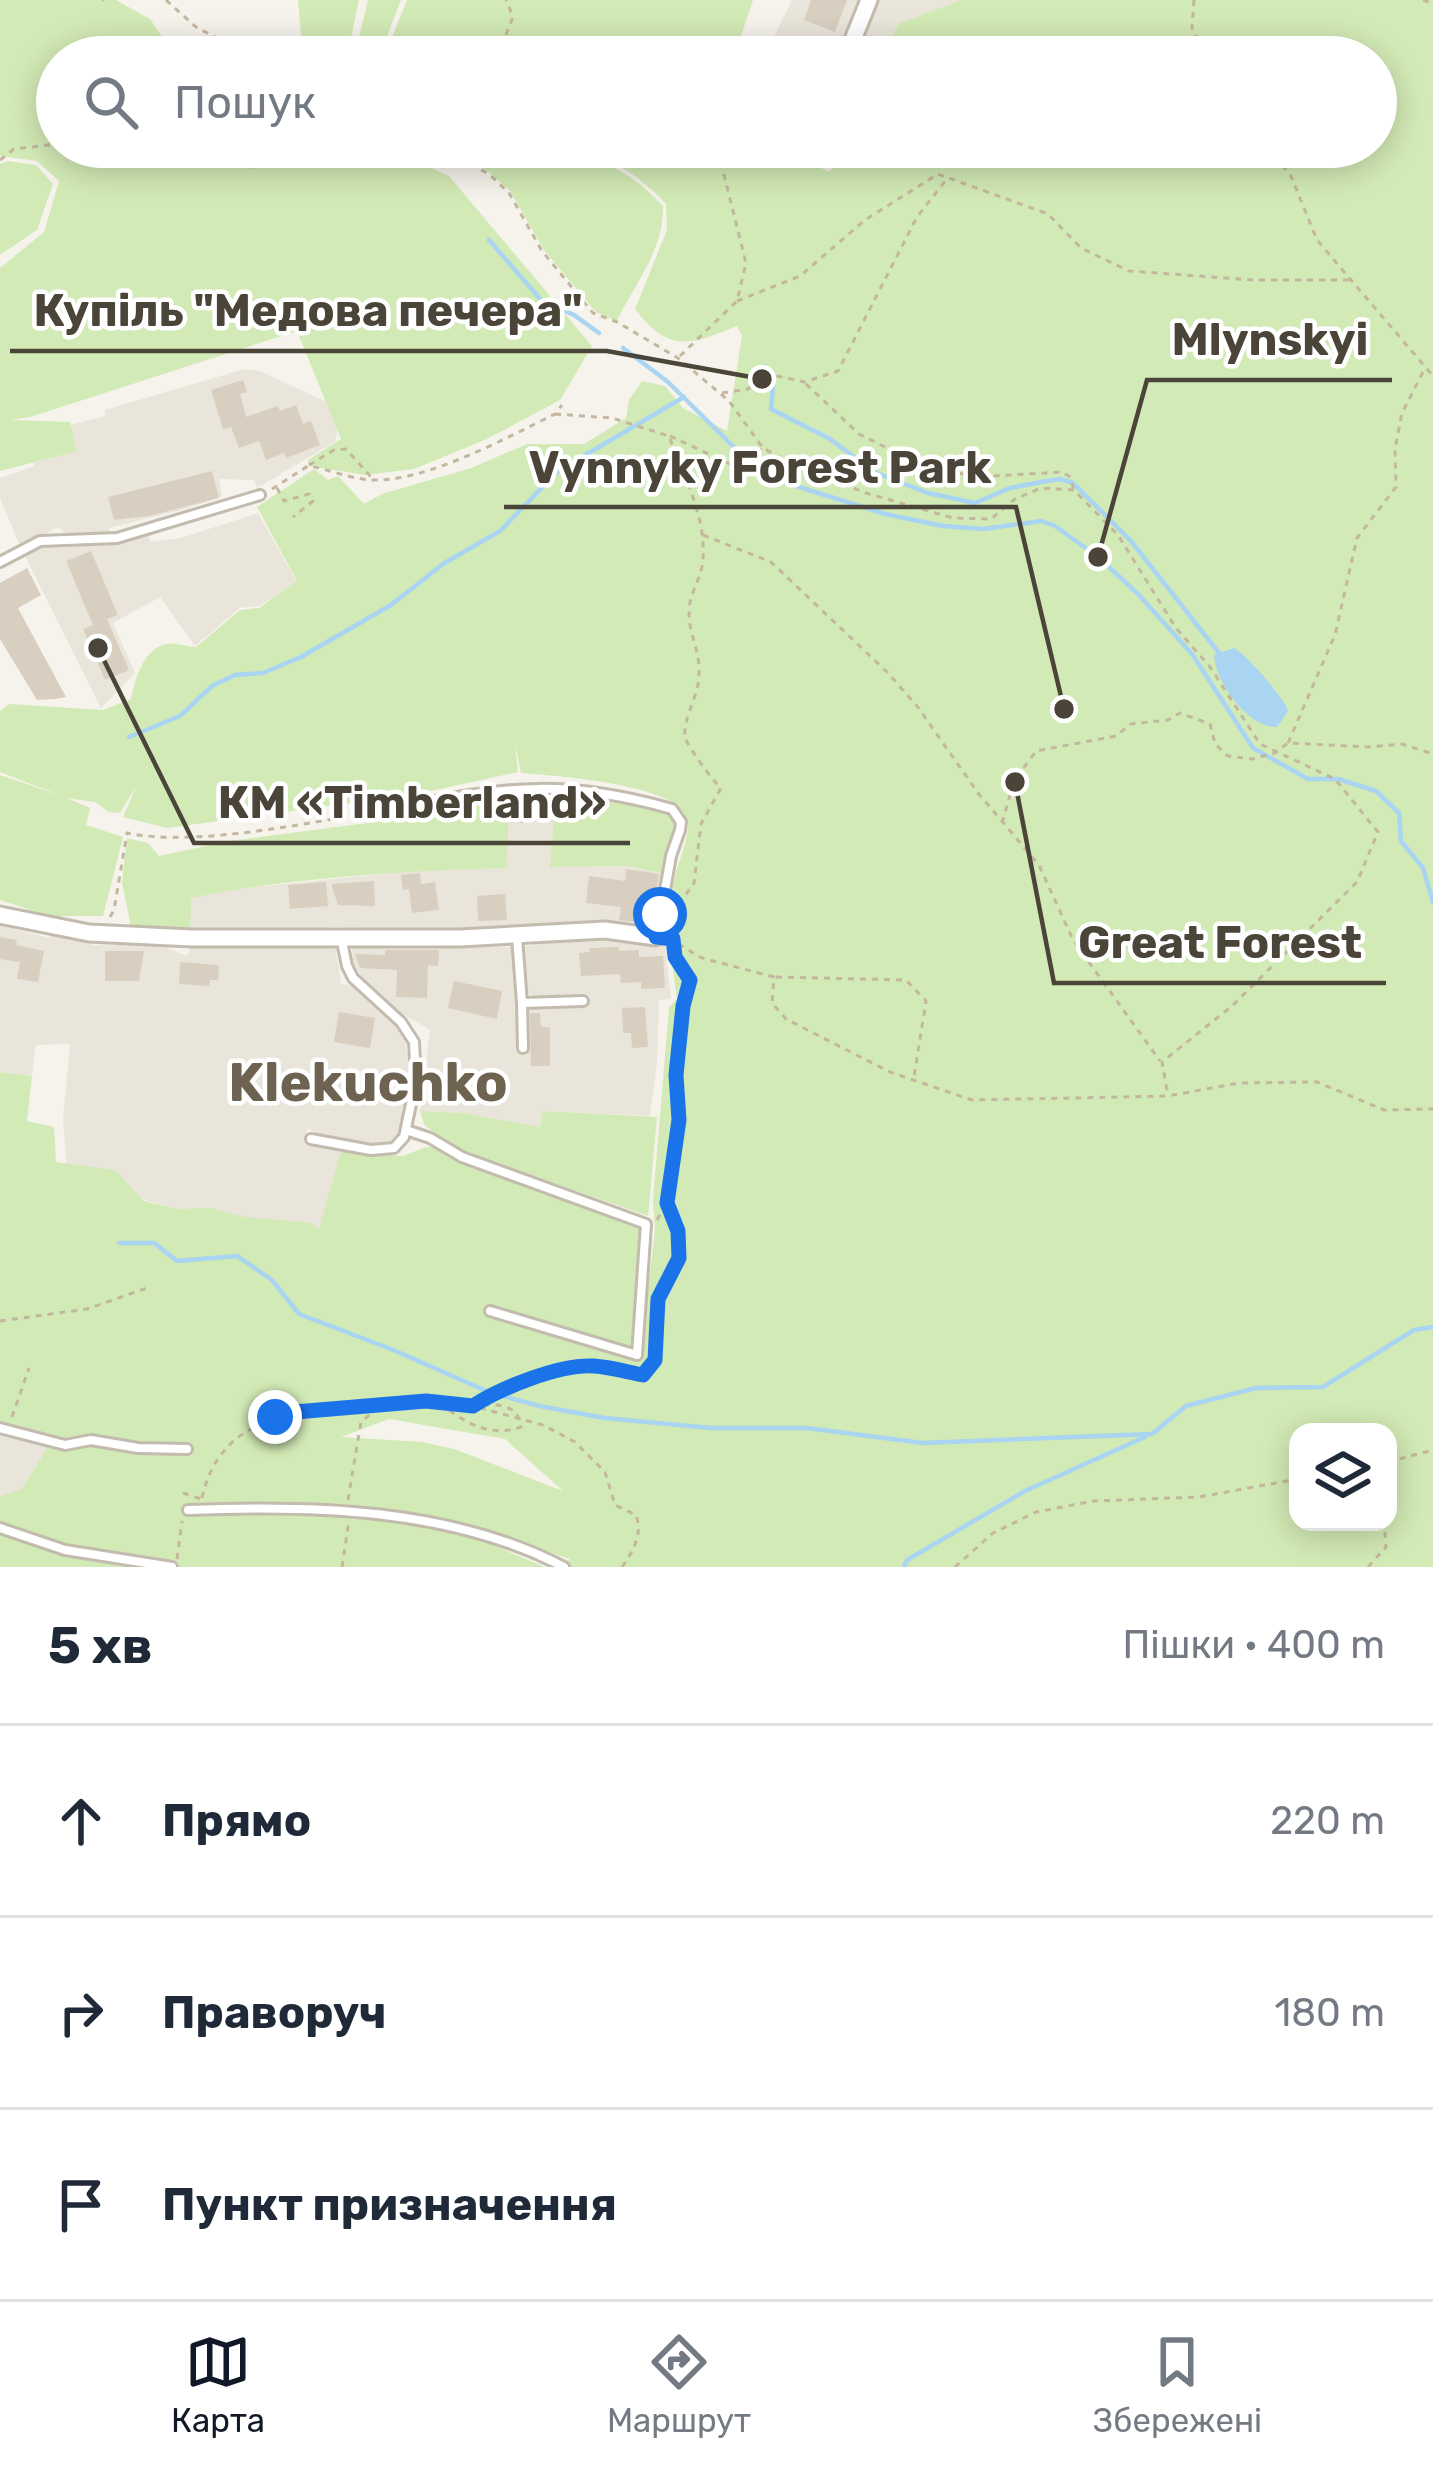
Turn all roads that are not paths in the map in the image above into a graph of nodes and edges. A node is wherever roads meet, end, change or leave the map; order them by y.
1 (869, 0) edge
2 (854, 36) edge
3 (260, 495) road end
4 (0, 562) edge
5 (406, 807) road end
6 (0, 915) edge
7 (341, 936) junction
8 (518, 937) junction
9 (664, 938) joint
10 (584, 1001) dead end
11 (523, 1003) junction
12 (523, 1048) dead end
13 (406, 1130) junction
14 (311, 1139) dead end
15 (490, 1311) dead end
16 (4, 1429) edge
17 (187, 1449) dead end
18 (188, 1510) road end
19 (0, 1528) edge
20 (175, 1567) edge
21 (564, 1567) edge

1 - 2 street
3 - 4 lane
5 - 9 lane
6 - 7 street
7 - 8 street
7 - 13 lane
8 - 9 street
8 - 11 lane
10 - 11 lane
11 - 12 lane
13 - 14 lane
13 - 15 lane
16 - 17 lane
18 - 21 lane
19 - 20 lane

